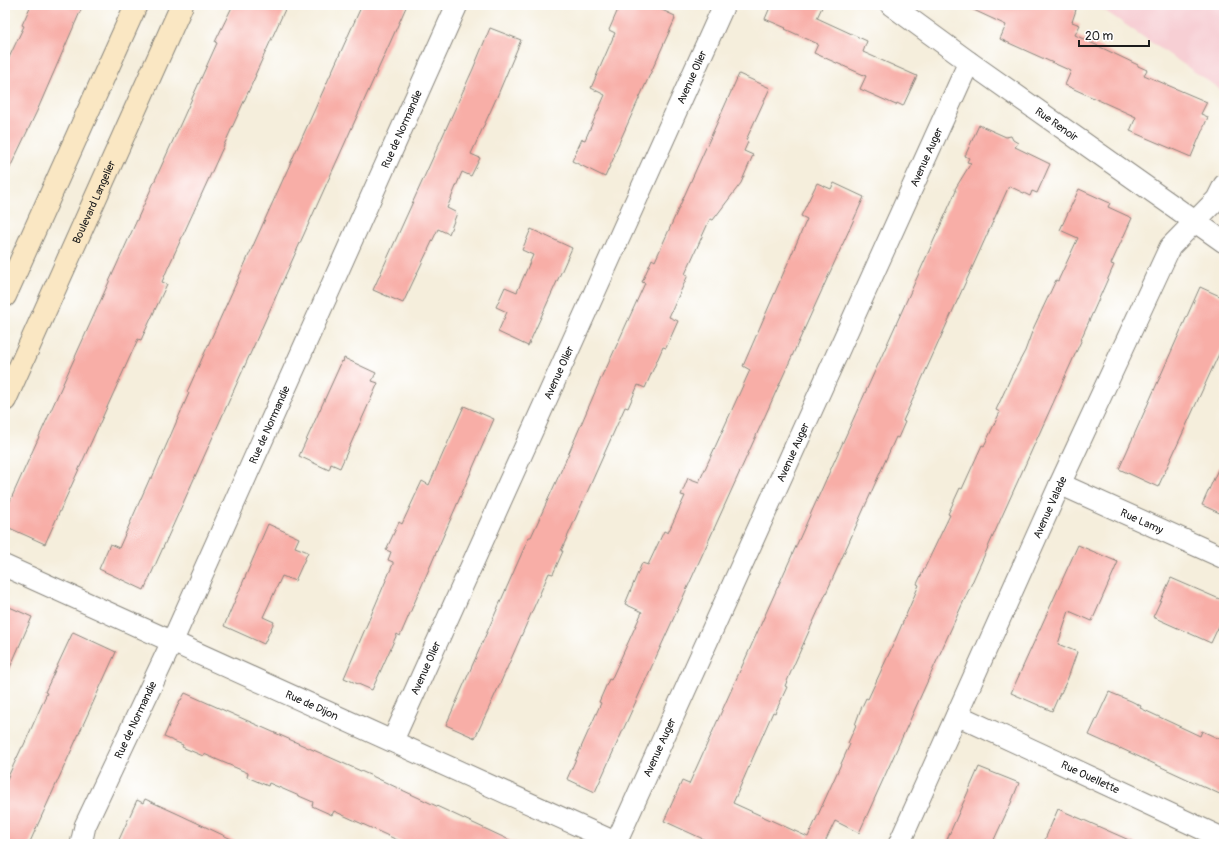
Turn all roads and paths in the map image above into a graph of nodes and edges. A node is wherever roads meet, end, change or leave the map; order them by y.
1 (136, 5) edge
2 (182, 5) edge
3 (457, 5) edge
4 (724, 5) edge
5 (891, 5) edge
6 (968, 62) junction
7 (1224, 185) edge
8 (1195, 221) junction
9 (1224, 242) edge
10 (5, 296) edge
11 (5, 400) edge
12 (1060, 484) junction
13 (1224, 558) edge
14 (5, 566) edge
15 (172, 642) junction
16 (957, 715) junction
17 (393, 740) junction
18 (1224, 839) edge
19 (618, 843) edge
20 (81, 844) edge
21 (899, 844) edge

1 - 10 main road
2 - 11 main road, Boulevard Langelier
3 - 15 street, Rue de Normandie
4 - 17 street, Avenue Olier
5 - 6 street, Rue Renoir
6 - 8 street, Rue Renoir
6 - 19 street, Avenue Auger
7 - 8 street, Avenue Valade
8 - 9 street, Rue Renoir
8 - 12 street, Avenue Valade
12 - 13 street, Rue Lamy
12 - 16 street, Avenue Valade
14 - 15 street, Rue de Dijon
15 - 17 street, Rue de Dijon
15 - 20 street, Rue de Normandie
16 - 18 street, Rue Ouellette
16 - 21 street, Avenue Valade
17 - 19 street, Rue de Dijon

